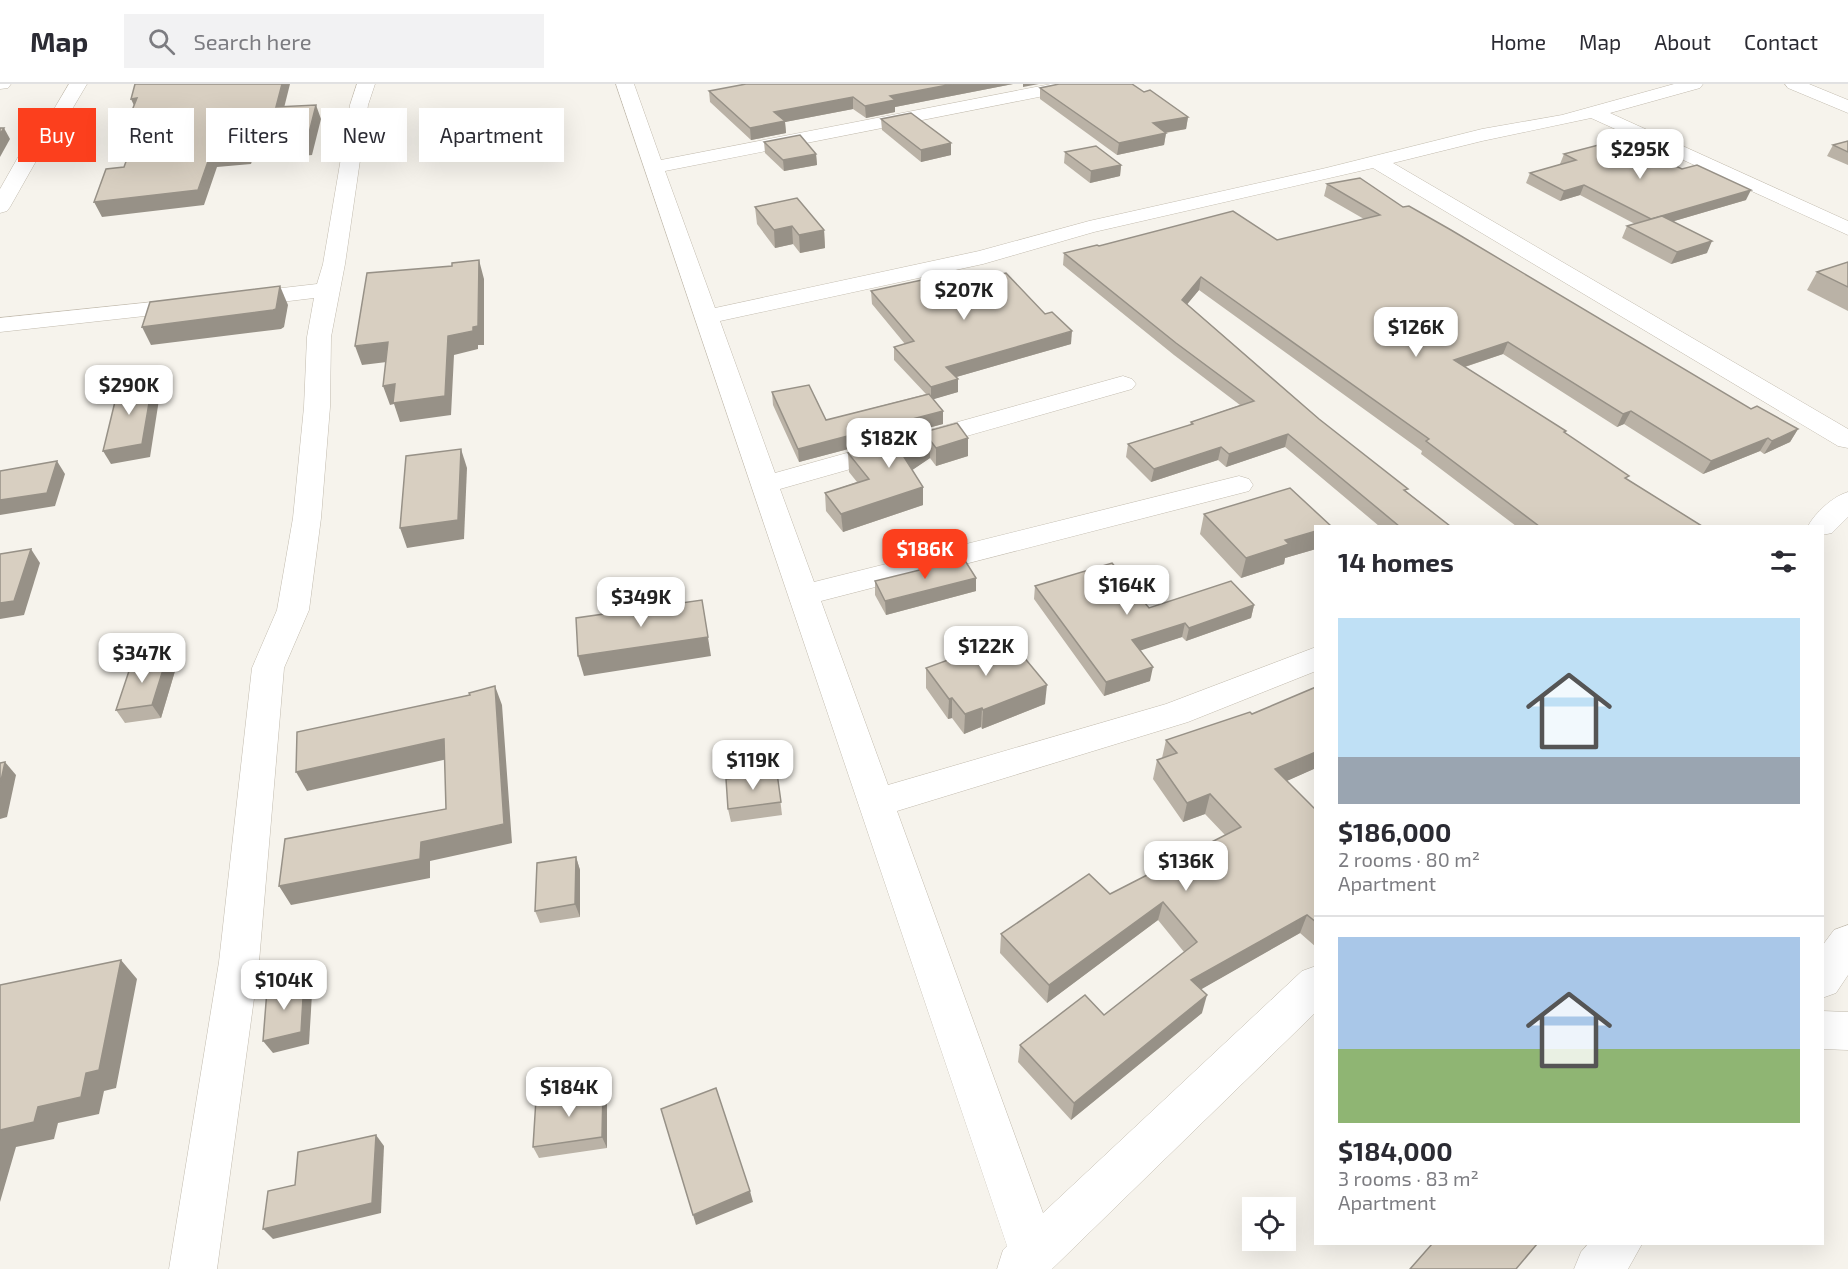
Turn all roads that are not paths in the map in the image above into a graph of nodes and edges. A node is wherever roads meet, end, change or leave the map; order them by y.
1 (78, 84) edge
2 (366, 84) edge
3 (625, 84) edge
4 (1079, 84) edge
5 (1694, 84) edge
6 (1794, 84) edge
7 (1848, 107) edge
8 (1595, 113) junction
9 (1375, 161) junction
10 (654, 167) junction
11 (0, 207) edge
12 (1848, 229) edge
13 (327, 290) junction
14 (707, 317) junction
15 (0, 325) edge
16 (1123, 384) dead end
17 (1848, 440) edge
18 (765, 484) junction
19 (1239, 485) dead end
20 (1848, 501) edge
21 (1823, 525) edge
22 (804, 595) junction
23 (1314, 659) edge
24 (876, 802) junction
25 (1848, 942) edge
26 (1824, 977) edge
27 (1314, 986) edge
28 (1824, 1029) edge
29 (1848, 1031) edge
30 (1617, 1245) edge
31 (1026, 1262) edge
32 (193, 1269) edge
33 (1598, 1269) edge

1 - 11 street
2 - 13 street
3 - 10 street
4 - 10 street
5 - 8 street
6 - 7 street
8 - 9 street
8 - 12 street
9 - 14 street
9 - 17 street
10 - 14 street
13 - 15 street
13 - 32 street
14 - 18 street
16 - 18 street
18 - 22 street
19 - 22 street
20 - 21 street
22 - 24 street
23 - 24 street
24 - 31 street
25 - 26 street
27 - 31 street
28 - 29 street
30 - 33 street

